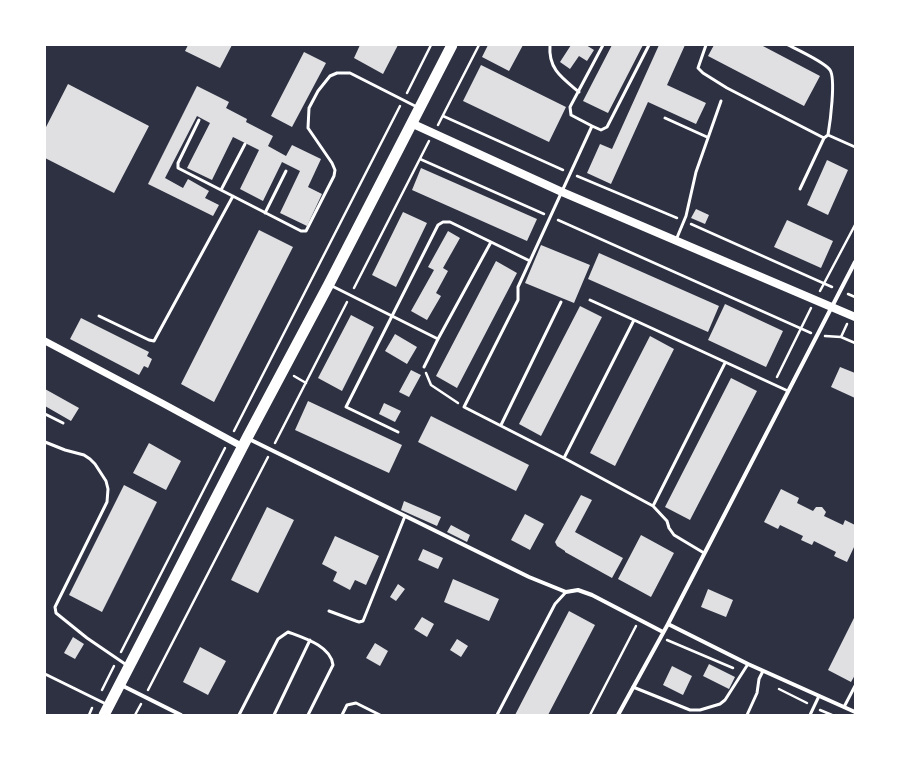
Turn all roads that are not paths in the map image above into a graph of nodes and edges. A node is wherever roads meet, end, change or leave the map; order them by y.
1 (452, 45) edge
2 (550, 45) edge
3 (603, 45) edge
4 (649, 45) edge
5 (706, 45) edge
6 (788, 45) edge
7 (579, 92) junction
8 (721, 101) dead end
9 (419, 108) junction
10 (665, 118) dead end
11 (199, 120) dead end
12 (411, 123) junction
13 (592, 126) junction
14 (828, 135) junction
15 (707, 137) junction
16 (824, 138) junction
17 (245, 144) dead end
18 (855, 147) edge
19 (286, 170) dead end
20 (800, 189) dead end
21 (221, 190) junction
22 (562, 192) junction
23 (233, 196) junction
24 (265, 213) junction
25 (676, 240) junction
26 (491, 242) junction
27 (530, 261) junction
28 (855, 262) edge
29 (329, 284) junction
30 (590, 300) dead end
31 (561, 302) dead end
32 (831, 307) junction
33 (99, 316) dead end
34 (392, 316) junction
35 (855, 318) edge
36 (634, 320) junction
37 (438, 339) junction
38 (45, 342) edge
39 (725, 363) junction
40 (424, 367) road end
41 (788, 391) junction
42 (45, 414) edge
43 (63, 423) dead end
44 (501, 425) junction
45 (398, 432) dead end
46 (45, 442) edge
47 (245, 443) junction
48 (564, 458) junction
49 (652, 506) junction
50 (405, 516) junction
51 (704, 553) junction
52 (566, 592) junction
53 (329, 611) dead end
54 (668, 624) junction
55 (663, 632) junction
56 (310, 640) junction
57 (748, 664) junction
58 (129, 667) junction
59 (763, 671) junction
60 (45, 674) edge
61 (120, 685) junction
62 (855, 686) edge
63 (633, 687) junction
64 (819, 696) junction
65 (844, 707) junction
66 (107, 710) edge
67 (855, 712) edge
68 (181, 715) edge
69 (240, 715) edge
70 (274, 715) edge
71 (308, 715) edge
72 (342, 715) edge
73 (380, 715) edge
74 (497, 715) edge
75 (618, 715) edge
76 (747, 715) edge
77 (810, 715) edge

1 - 9 highway
2 - 7 lane
3 - 7 lane
4 - 13 lane
5 - 16 lane
6 - 14 lane
7 - 13 lane
8 - 15 lane
9 - 12 highway
9 - 24 lane
10 - 15 lane
11 - 21 lane
12 - 22 main road
12 - 29 highway
13 - 22 lane
14 - 16 lane
14 - 18 lane
15 - 25 lane
16 - 20 lane
17 - 21 lane
19 - 24 lane
21 - 23 lane
22 - 25 main road
22 - 27 lane
23 - 24 lane
23 - 33 lane
25 - 32 main road
26 - 27 lane
26 - 34 lane
26 - 37 lane
27 - 44 lane
28 - 32 street
29 - 34 lane
29 - 47 highway
30 - 36 lane
31 - 44 lane
32 - 35 main road
32 - 41 street
34 - 37 lane
34 - 45 lane
36 - 39 lane
36 - 48 lane
37 - 40 lane
38 - 47 street
39 - 41 lane
39 - 49 lane
41 - 51 street
42 - 43 lane
44 - 48 lane
46 - 58 lane
47 - 50 street
47 - 58 highway
48 - 49 lane
49 - 51 lane
50 - 52 street
50 - 53 lane
51 - 54 street
52 - 55 street
52 - 74 lane
54 - 55 street
54 - 57 street
55 - 63 street
56 - 69 lane
56 - 70 lane
56 - 71 lane
57 - 59 street
57 - 63 lane
58 - 61 highway
59 - 64 street
59 - 76 lane
60 - 66 lane
61 - 66 highway
61 - 68 street
62 - 65 lane
63 - 75 street
64 - 65 street
64 - 77 lane
65 - 67 street
72 - 73 lane

